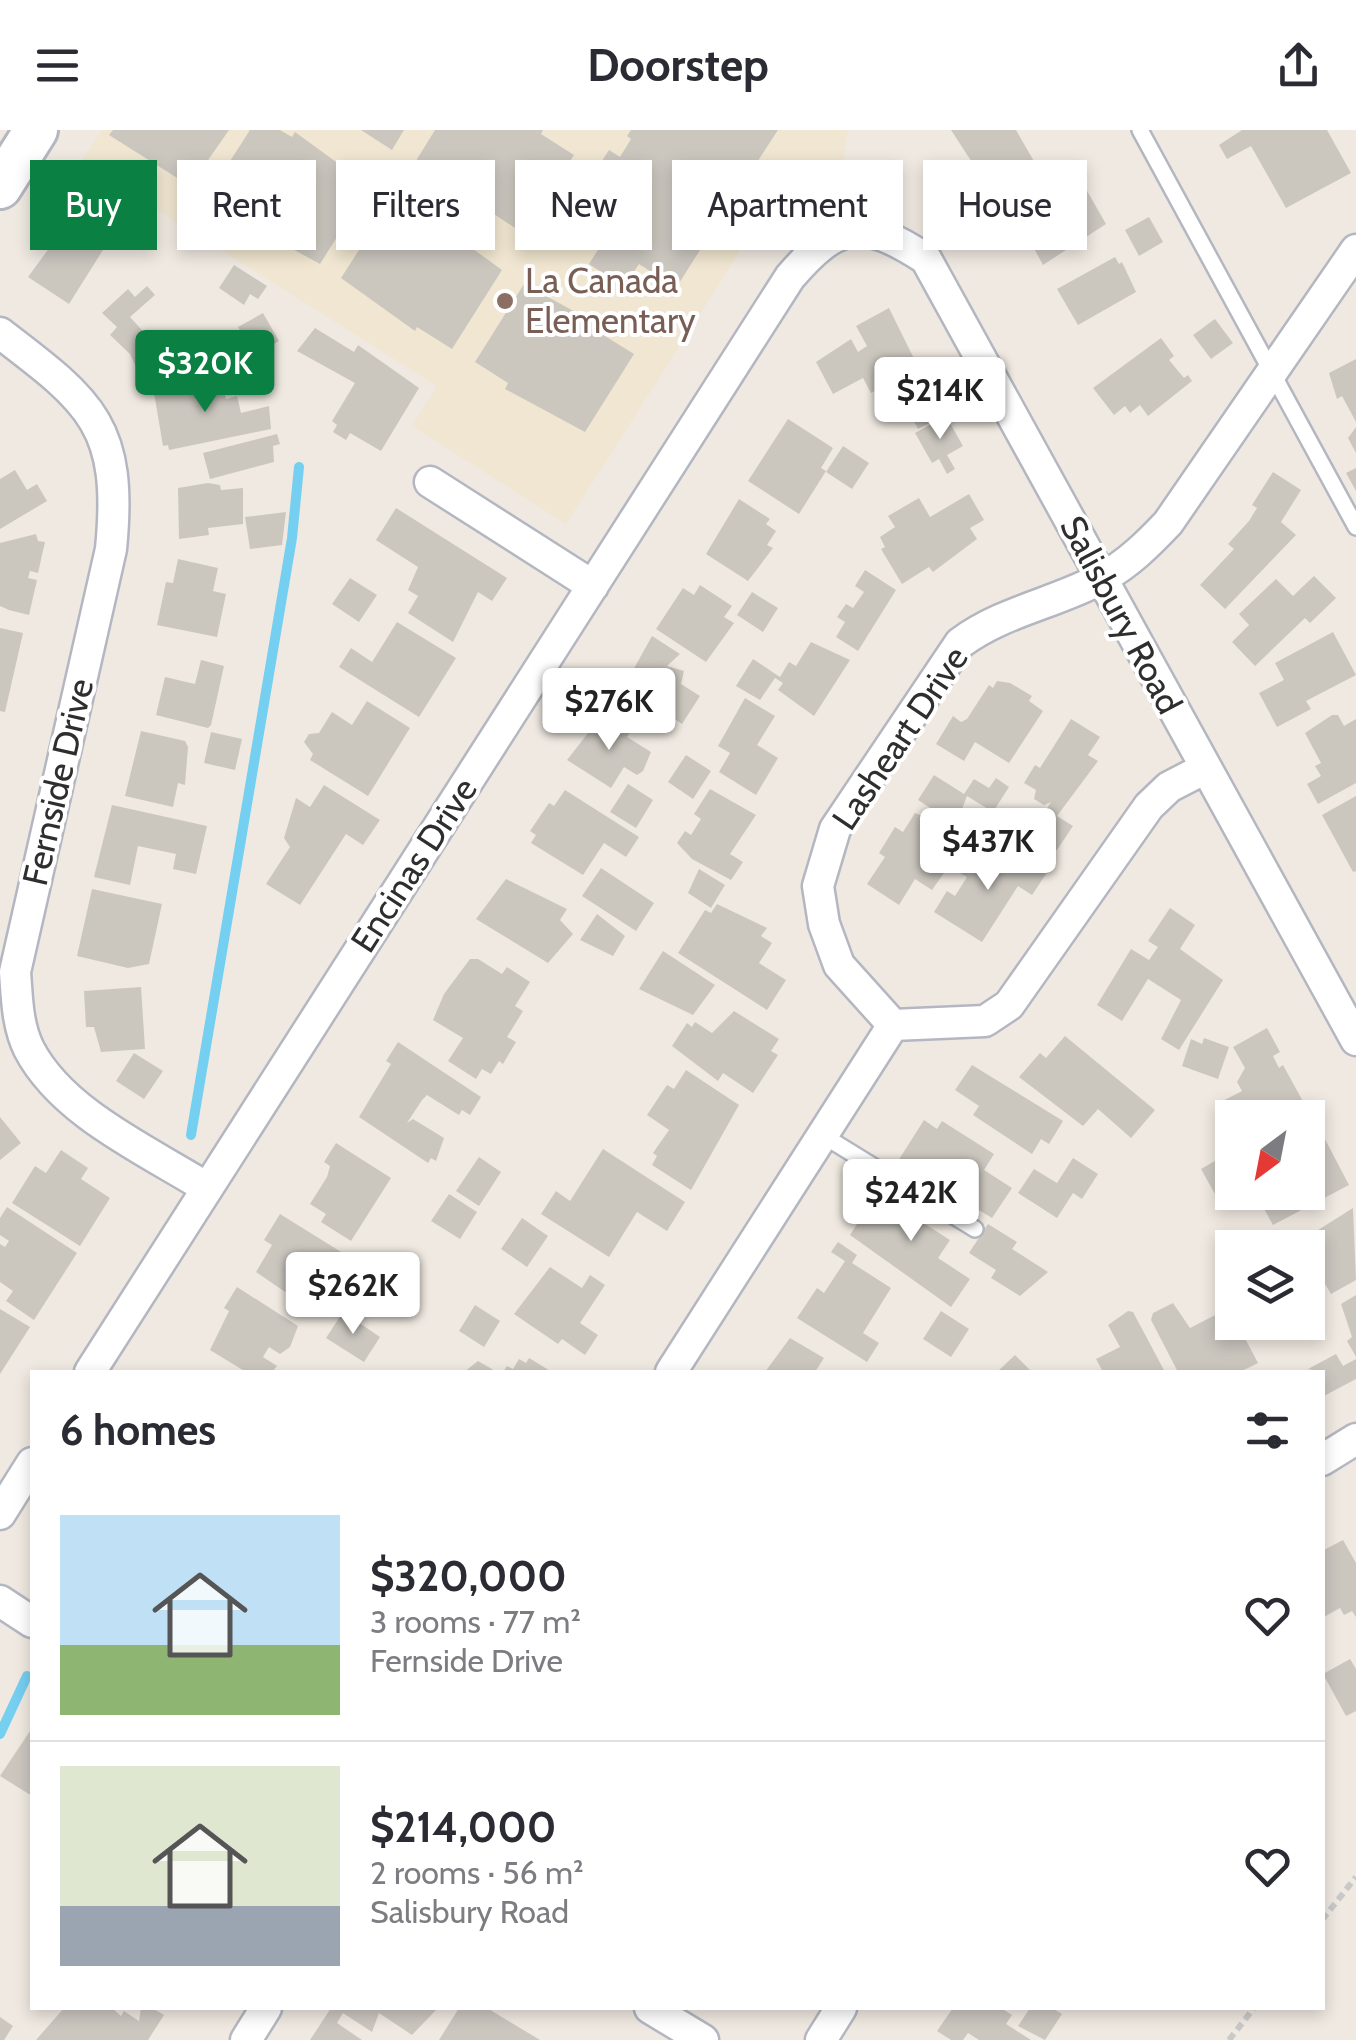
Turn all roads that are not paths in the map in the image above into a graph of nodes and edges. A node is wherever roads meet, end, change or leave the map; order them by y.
1 (36, 130) edge
2 (1140, 130) edge
3 (0, 187) edge
4 (903, 244) edge
5 (814, 250) edge
6 (1356, 250) edge
7 (0, 332) edge
8 (1271, 374) junction
9 (430, 482) dead end
10 (1356, 527) edge
11 (1103, 578) junction
12 (593, 586) junction
13 (1204, 768) junction
14 (894, 1025) junction
15 (1356, 1040) edge
16 (824, 1136) junction
17 (207, 1188) junction
18 (975, 1229) dead end
19 (91, 1370) edge
20 (673, 1370) edge
21 (1356, 1439) edge
22 (1325, 1458) edge
23 (30, 1466) edge
24 (0, 1514) edge
25 (0, 1601) edge
26 (30, 1621) edge
27 (265, 2010) edge
28 (653, 2010) edge
29 (840, 2010) edge
30 (246, 2040) edge
31 (703, 2040) edge
32 (821, 2040) edge

1 - 3 street
2 - 8 lane
4 - 11 street, Salisbury Road
5 - 12 street, Encinas Drive
6 - 8 street, Lasheart Drive
7 - 17 street, Fernside Drive
8 - 10 lane
8 - 11 street, Lasheart Drive
9 - 12 street
11 - 13 street, Salisbury Road
11 - 14 street, Lasheart Drive
12 - 17 street, Encinas Drive
13 - 14 street
13 - 15 street, Salisbury Road
14 - 16 street
16 - 18 lane
16 - 20 street
17 - 19 street, Encinas Drive
21 - 22 street
23 - 24 street
25 - 26 street
27 - 30 street
28 - 31 street
29 - 32 street

